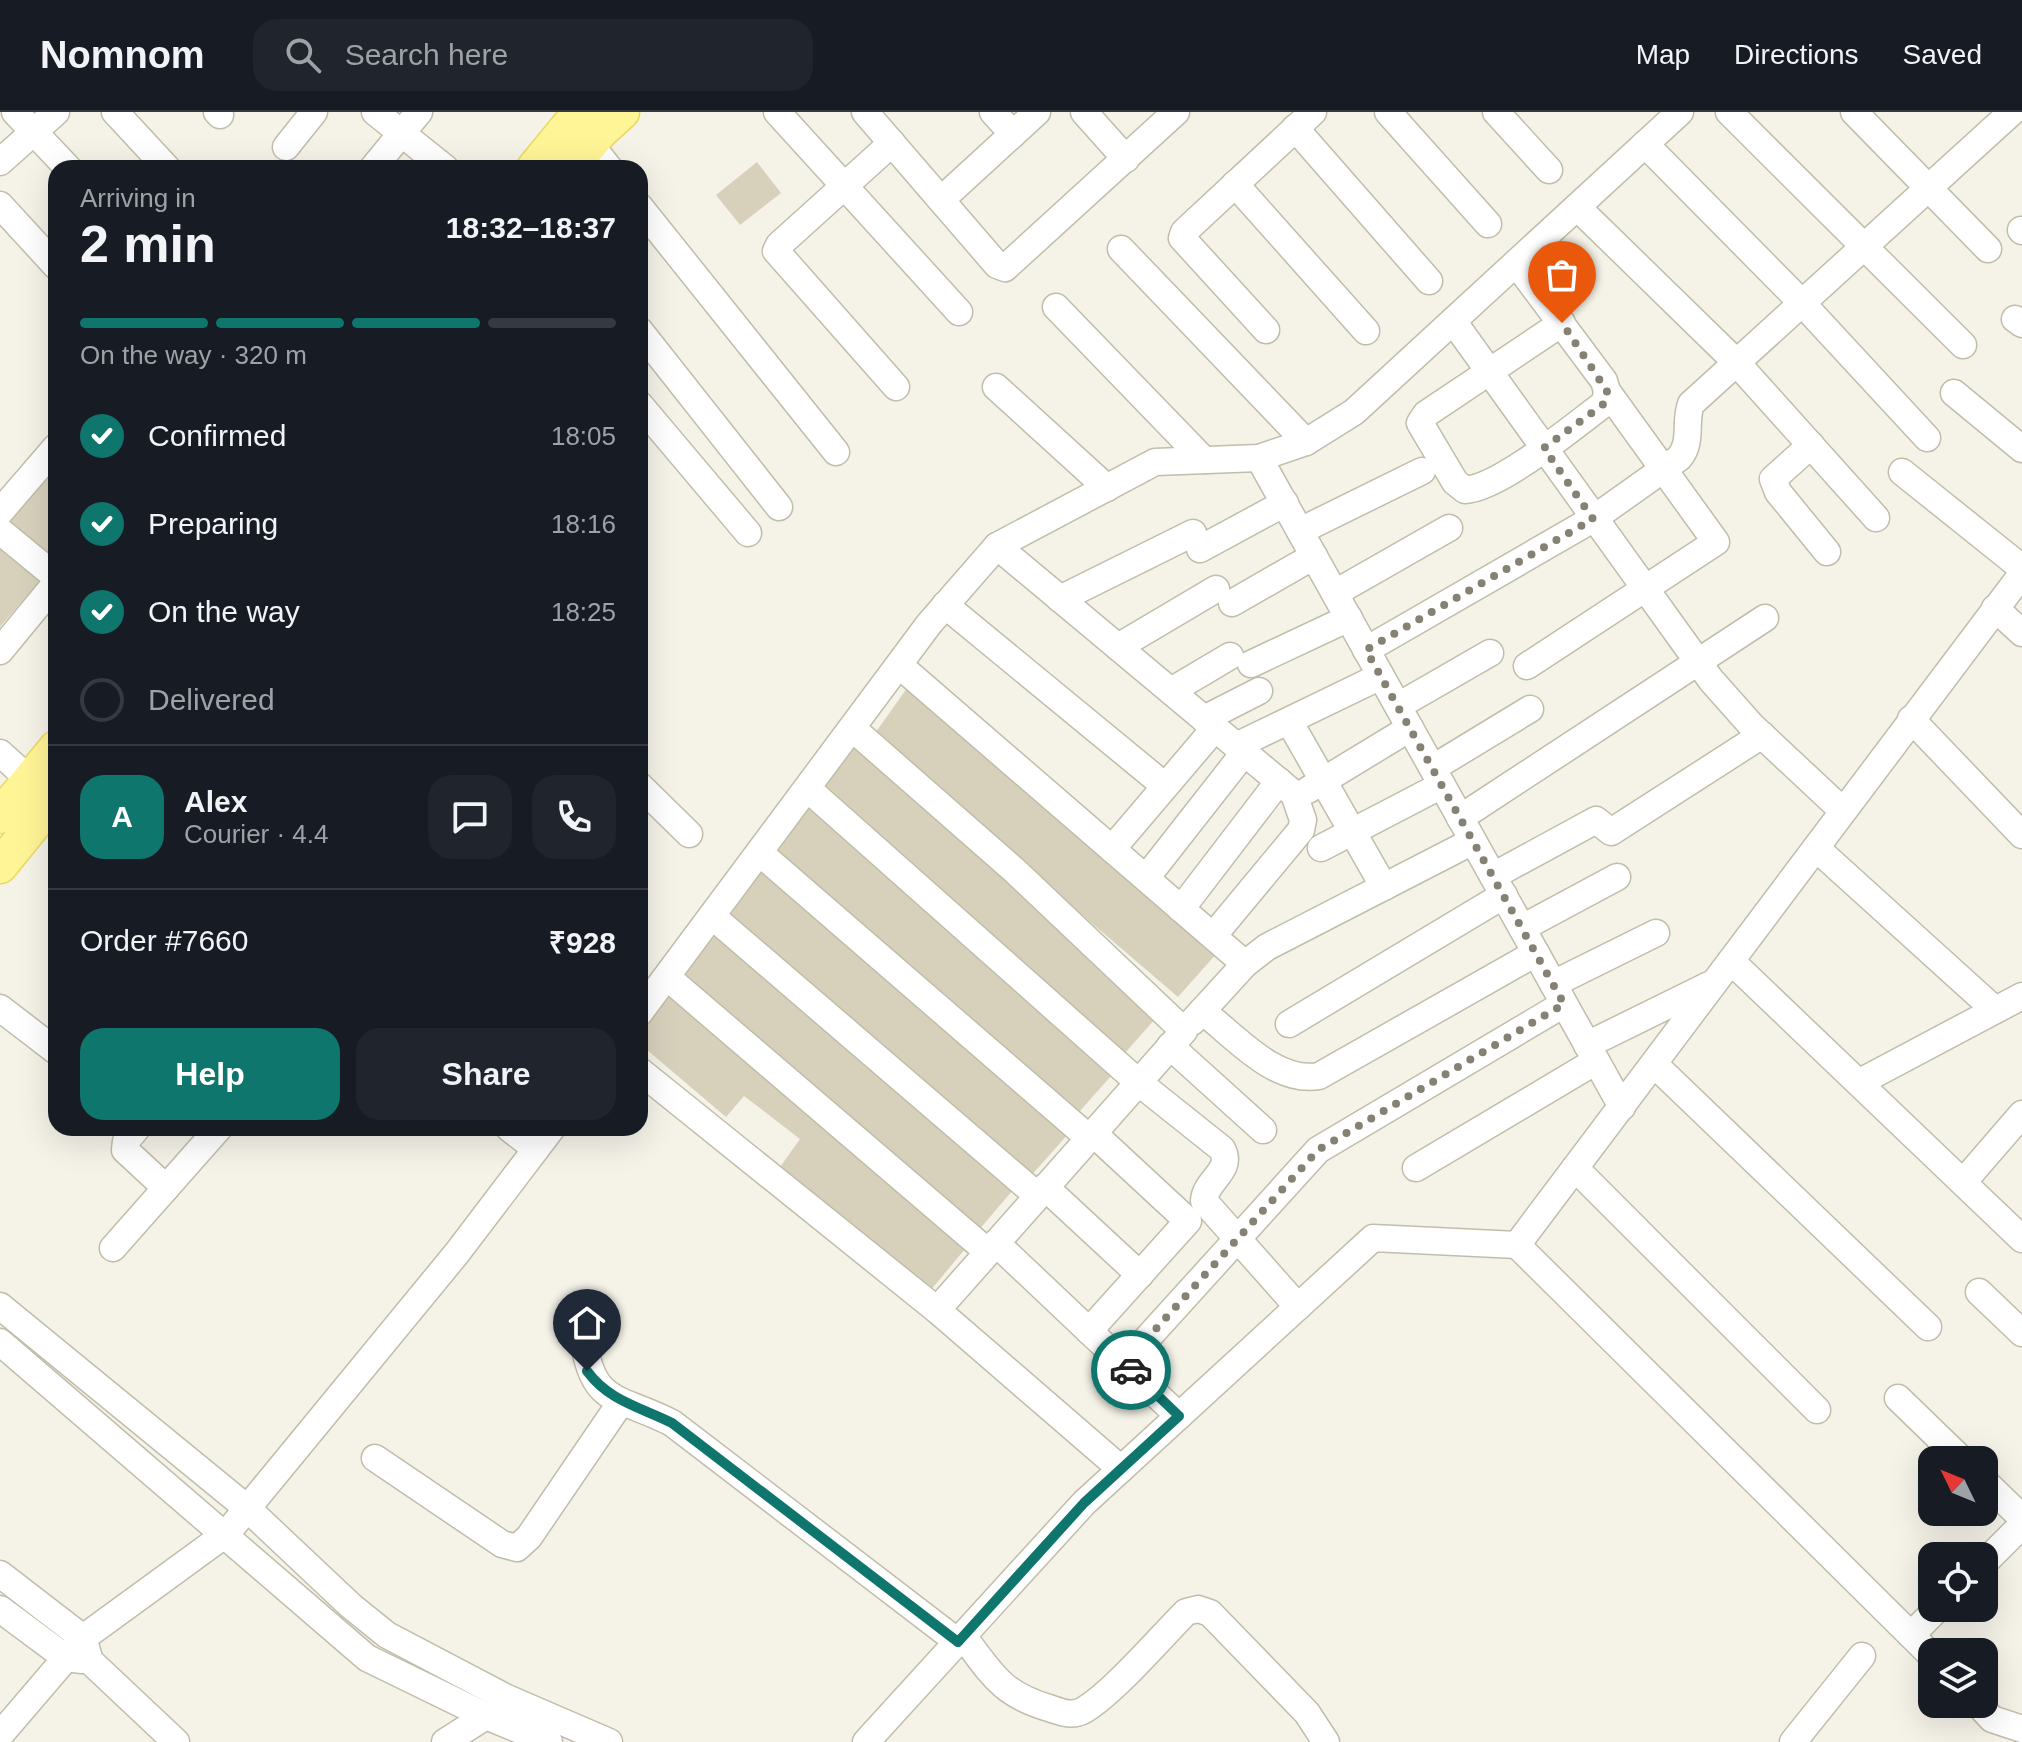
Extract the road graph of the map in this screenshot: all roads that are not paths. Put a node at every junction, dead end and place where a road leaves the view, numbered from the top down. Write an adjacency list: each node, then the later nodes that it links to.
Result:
1 (15, 112): 21 (street)
2 (56, 112): 21 (street)
3 (115, 112): 30 (street)
4 (314, 112): 26 (street)
5 (375, 112): 22 (street)
6 (419, 112): 22 (street)
7 (622, 112): 27 (main road)
8 (777, 112): 37 (street)
9 (865, 112): 24 (street)
10 (993, 112): 23 (street)
11 (1037, 112): 23 (street)
12 (1084, 112): 28 (street)
13 (1176, 112): 28 (street)
14 (1388, 112): 43 (street)
15 (1496, 112): 35 (street)
16 (1680, 112): 25 (street)
17 (1729, 112): 44 (street)
18 (1854, 112): 38 (street)
19 (2001, 115): 38 (street)
20 (1304, 120): 36 (street); 49 (street)
21 (34, 132): 29 (street); 34 (street)
22 (401, 133): 31 (street); 32 (street)
23 (1013, 134): 39 (street)
24 (892, 143): 37 (street); 39 (street)
25 (1645, 144): 41 (street); 50 (street)
26 (286, 147)
27 (587, 148): 33 (main road)
28 (1126, 159): 39 (street)
29 (60, 160)
30 (160, 160)
31 (379, 160)
32 (435, 160)
33 (555, 160)
34 (0, 162)
35 (1549, 170)
36 (1235, 184): 55 (street); 56 (street)
37 (844, 186): 52 (street); 61 (street)
38 (1928, 188): 44 (street); 46 (street)
39 (941, 200)
40 (0, 205): 47 (street)
41 (1577, 207): 48 (street); 59 (street)
42 (648, 217): 71 (street)
43 (1488, 224)
44 (1863, 247): 50 (street); 58 (street)
45 (1121, 249): 67 (street)
46 (1988, 249)
47 (48, 257)
48 (1516, 263): 53 (street); 54 (street)
49 (1429, 281)
50 (1802, 303): 59 (street); 66 (street)
51 (1056, 307): 74 (street)
52 (959, 312)
53 (1453, 321): 60 (street); 67 (street)
54 (1562, 323): 60 (street); 63 (street)
55 (1266, 330)
56 (1366, 331)
57 (648, 341): 80 (street)
58 (1963, 345)
59 (1736, 362): 68 (street); 75 (street)
60 (1491, 371): 70 (street); 70 (street)
61 (896, 387)
62 (996, 387): 78 (street)
63 (1607, 391): 70 (street); 75 (street)
64 (1954, 393): 69 (street)
65 (648, 414): 87 (street)
66 (1927, 438)
67 (1306, 442): 73 (street)
68 (1811, 445): 82 (street); 89 (street)
69 (2021, 446)
70 (1544, 448): 83 (street)
71 (836, 452)
72 (48, 456): 81 (street)
73 (1259, 458): 74 (street); 79 (street)
74 (1204, 460): 78 (street)
75 (1664, 468): 83 (street); 95 (street)
76 (1422, 471): 86 (street)
77 (1902, 472): 91 (street)
78 (1107, 488): 88 (street)
79 (1285, 503): 86 (street); 97 (street)
80 (779, 507)
81 (0, 512)
82 (1876, 518)
83 (1593, 519): 95 (street); 104 (street)
84 (1449, 528): 96 (street)
85 (0, 531): 92 (street)
86 (1300, 531): 90 (street)
87 (748, 533)
88 (997, 546): 97 (street); 98 (street)
89 (1827, 552)
90 (1314, 556): 96 (street); 103 (street)
91 (2022, 568)
92 (48, 573)
93 (2022, 574): 99 (street)
94 (48, 590): 105 (street)
95 (1646, 590): 107 (street); 109 (street)
96 (1335, 593): 100 (street)
97 (1060, 599): 103 (street)
98 (945, 605): 108 (street); 125 (street)
99 (1995, 608): 102 (street); 115 (street)
100 (1349, 618): 104 (street); 111 (street)
101 (1765, 618): 107 (street)
102 (2022, 633)
103 (1118, 647): 111 (street)
104 (1366, 650): 110 (street)
105 (0, 651)
106 (1490, 653): 114 (street)
107 (1699, 663): 119 (street); 131 (street)
108 (899, 665): 118 (street); 137 (street)
109 (1527, 666)
110 (1381, 676): 114 (street); 116 (street)
111 (1171, 691): 117 (street)
112 (1259, 691): 117 (street)
113 (1530, 709): 123 (street)
114 (1404, 717): 123 (street); 124 (street)
115 (1911, 719): 130 (street); 134 (street)
116 (1289, 721): 120 (street); 124 (street)
117 (1210, 723): 120 (street); 125 (street)
118 (852, 728): 127 (street); 159 (street)
119 (1762, 735): 130 (street); 142 (street)
120 (1240, 749): 126 (street); 141 (street)
121 (0, 753): 129 (street)
122 (48, 763): 129 (main road)
123 (1437, 777): 131 (street); 132 (street)
124 (1323, 781): 126 (street); 132 (street)
125 (1165, 786): 137 (street)
126 (1286, 788): 144 (street); 148 (street)
127 (808, 789): 138 (street); 164 (street)
128 (648, 794): 133 (street)
129 (29, 800): 139 (main road)
130 (1843, 811): 136 (street)
131 (1467, 829): 142 (street); 143 (street)
132 (1352, 832): 135 (street); 143 (street)
133 (689, 834)
134 (2022, 835)
135 (1321, 848)
136 (1816, 848): 151 (street); 157 (street)
137 (1112, 849): 141 (street)
138 (760, 853): 145 (street); 173 (street)
139 (0, 866)
140 (1617, 877): 146 (street)
141 (1146, 878): 144 (street)
142 (1498, 885): 146 (street); 158 (street)
143 (1384, 887): 150 (street)
144 (1181, 909): 148 (street)
145 (712, 916): 152 (street); 179 (street)
146 (1522, 928): 149 (street)
147 (1656, 933): 153 (street)
148 (1213, 936): 150 (street)
149 (1536, 953): 153 (street); 159 (street)
150 (1245, 964): 159 (street)
151 (1723, 971): 161 (street); 162 (street); 165 (street)
152 (667, 977): 155 (street); 183 (street)
153 (1559, 994): 161 (street); 180 (street)
154 (2022, 996): 157 (street)
155 (648, 1002)
156 (0, 1008): 160 (street)
157 (1995, 1010): 165 (street)
158 (1289, 1024)
159 (1186, 1029): 164 (street); 168 (street)
160 (48, 1045)
161 (1592, 1053): 166 (street); 175 (street)
162 (1654, 1064): 166 (street); 190 (street)
163 (648, 1077): 189 (street)
164 (1138, 1082): 173 (street); 180 (street)
165 (1860, 1082): 177 (street)
166 (1622, 1107): 176 (street)
167 (2022, 1114): 177 (street)
168 (1263, 1130)
169 (130, 1136): 178 (street)
170 (212, 1136): 178 (street)
171 (519, 1136): 174 (street)
172 (546, 1136): 174 (street)
173 (1091, 1136): 179 (street); 185 (street)
174 (536, 1149): 204 (street)
175 (1416, 1168)
176 (1575, 1168): 182 (street); 198 (street)
177 (1965, 1180): 181 (street)
178 (166, 1188): 184 (street)
179 (1042, 1191): 183 (street); 185 (street)
180 (1240, 1238): 188 (street); 195 (street)
181 (2022, 1239)
182 (1517, 1245): 188 (street); 212 (street)
183 (992, 1247): 189 (street); 191 (street)
184 (113, 1248)
185 (1140, 1275): 191 (street)
186 (1979, 1292): 192 (street)
187 (0, 1306): 204 (street)
188 (1298, 1307): 199 (street)
189 (937, 1310): 202 (street)
190 (1928, 1327)
191 (1089, 1331): 195 (street)
192 (2022, 1333)
193 (583, 1336): 197 (street)
194 (0, 1342): 207 (street)
195 (1124, 1364): 199 (street)
196 (1898, 1398): 200 (street)
197 (621, 1402): 201 (street); 213 (street)
198 (1817, 1410)
199 (1179, 1416): 202 (street)
200 (1948, 1446)
201 (375, 1458)
202 (1121, 1469): 213 (street)
203 (1998, 1495): 205 (street)
204 (248, 1509): 207 (street); 224 (street)
205 (2022, 1518)
206 (2022, 1525): 208 (street)
207 (227, 1533): 215 (street); 217 (street)
208 (1998, 1549)
209 (0, 1574): 215 (street)
210 (0, 1609): 215 (street)
211 (1924, 1622): 212 (street)
212 (1911, 1635): 214 (street)
213 (961, 1639): 225 (street); 226 (street)
214 (1918, 1642)
215 (80, 1652): 220 (street); 221 (street)
216 (1862, 1656): 227 (street)
217 (486, 1716): 222 (street); 223 (street)
218 (1995, 1718): 219 (street)
219 (2011, 1731)
220 (0, 1735)
221 (161, 1738)
222 (445, 1742)
223 (549, 1742)
224 (609, 1742)
225 (866, 1742)
226 (1326, 1742)
227 (1793, 1742)

